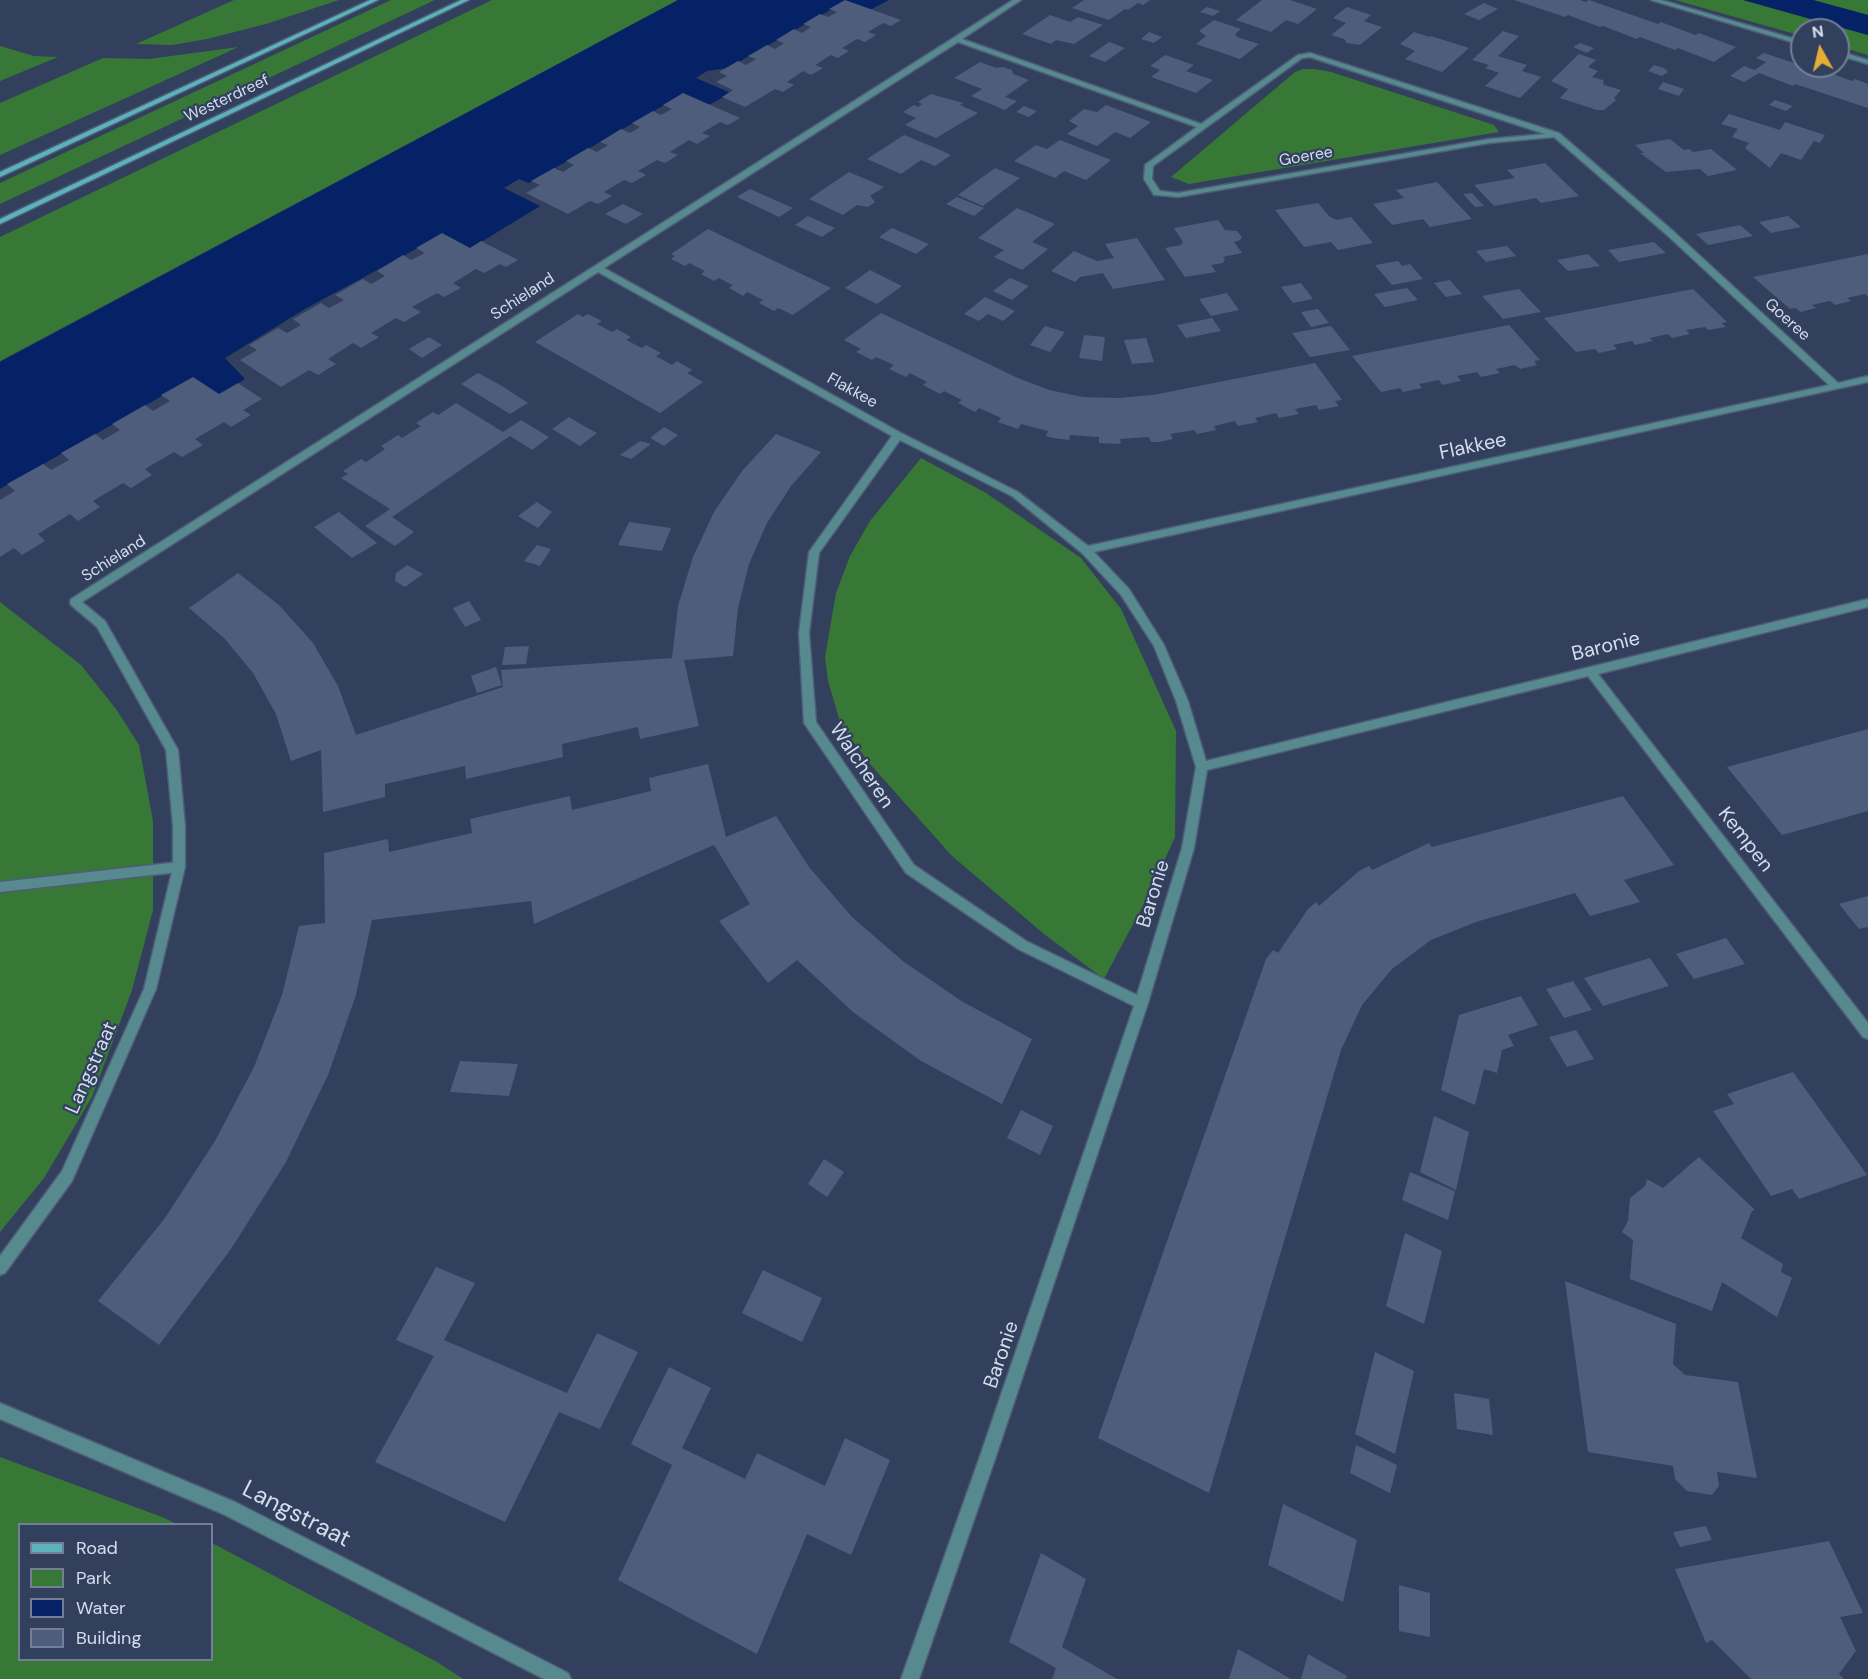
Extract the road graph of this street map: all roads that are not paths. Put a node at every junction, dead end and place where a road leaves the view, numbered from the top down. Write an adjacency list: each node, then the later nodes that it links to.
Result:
1 (375, 0): 11 (main road, Westerdreef)
2 (466, 0): 12 (main road, Westerdreef)
3 (1018, 0): 5 (street, Schieland)
4 (1654, 0): 6 (street)
5 (957, 39): 9 (street); 13 (street, Schieland)
6 (1790, 40)
7 (1850, 57): 8 (street)
8 (1868, 62)
9 (1201, 126): 10 (street, Goeree); 10 (street, Goeree)
10 (1556, 135): 15 (street, Goeree)
11 (0, 175)
12 (0, 222)
13 (597, 268): 16 (street, Flakkee); 19 (street, Schieland)
14 (1868, 379): 15 (street, Flakkee)
15 (1836, 386): 17 (street, Flakkee)
16 (898, 435): 17 (street, Flakkee); 24 (street, Walcheren)
17 (1086, 550): 21 (street, Flakkee)
18 (1868, 603): 20 (street, Baronie)
19 (101, 624): 22 (street, Langstraat)
20 (1590, 671): 21 (street, Baronie); 25 (street, Kempen)
21 (1202, 767): 24 (street, Baronie)
22 (179, 867): 23 (street); 26 (street, Langstraat)
23 (0, 887)
24 (1141, 1003): 29 (street, Baronie)
25 (1868, 1033)
26 (0, 1268)
27 (0, 1412): 28 (street, Langstraat)
28 (562, 1679)
29 (910, 1679)

